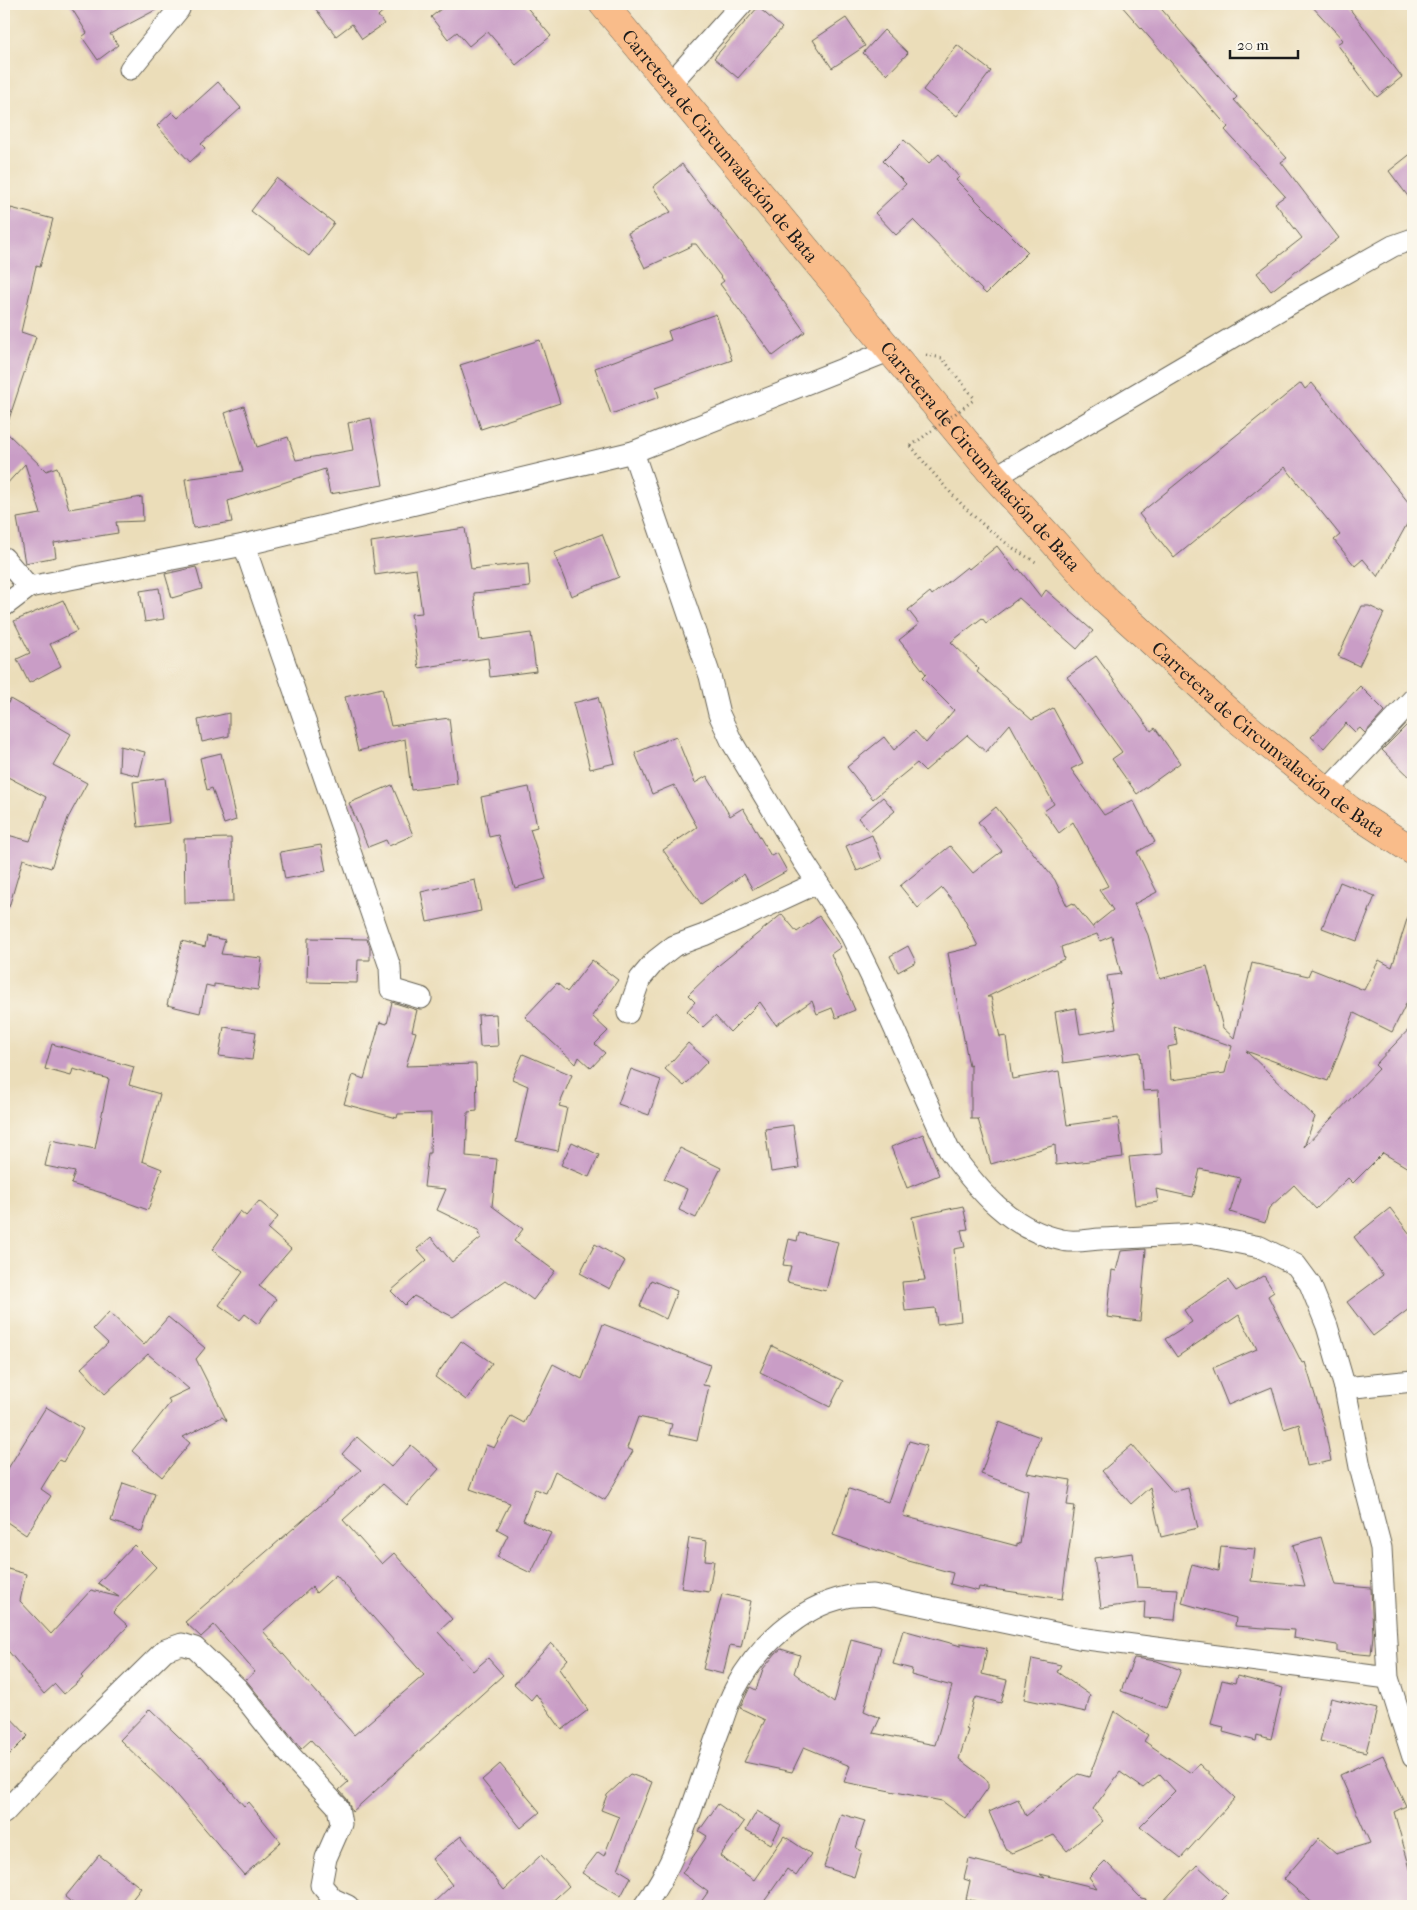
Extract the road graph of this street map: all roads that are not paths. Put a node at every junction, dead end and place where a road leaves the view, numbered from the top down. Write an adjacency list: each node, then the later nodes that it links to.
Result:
1 (180, 4): 4 (street)
2 (603, 4): 5 (main road, Carretera de Circunvalación de Bata)
3 (742, 4): 5 (street)
4 (130, 69)
5 (670, 84): 7 (main road, Carretera de Circunvalación de Bata)
6 (1413, 239): 9 (street)
7 (891, 350): 8 (street); 9 (main road, Carretera de Circunvalación de Bata)
8 (633, 452): 10 (street); 17 (street)
9 (995, 477): 15 (main road, Carretera de Circunvalación de Bata)
10 (244, 545): 12 (street); 18 (street)
11 (4, 558): 12 (street)
12 (29, 587): 13 (street)
13 (4, 606)
14 (1413, 699): 15 (street)
15 (1327, 791): 16 (main road, Carretera de Circunvalación de Bata)
16 (1413, 851)
17 (817, 883): 19 (street); 21 (street)
18 (421, 998)
19 (628, 1013)
20 (1413, 1381): 21 (street)
21 (1345, 1388): 22 (street)
22 (1388, 1678): 23 (street); 26 (street)
23 (1413, 1757)
24 (4, 1813): 25 (street)
25 (348, 1906)
26 (644, 1906)

